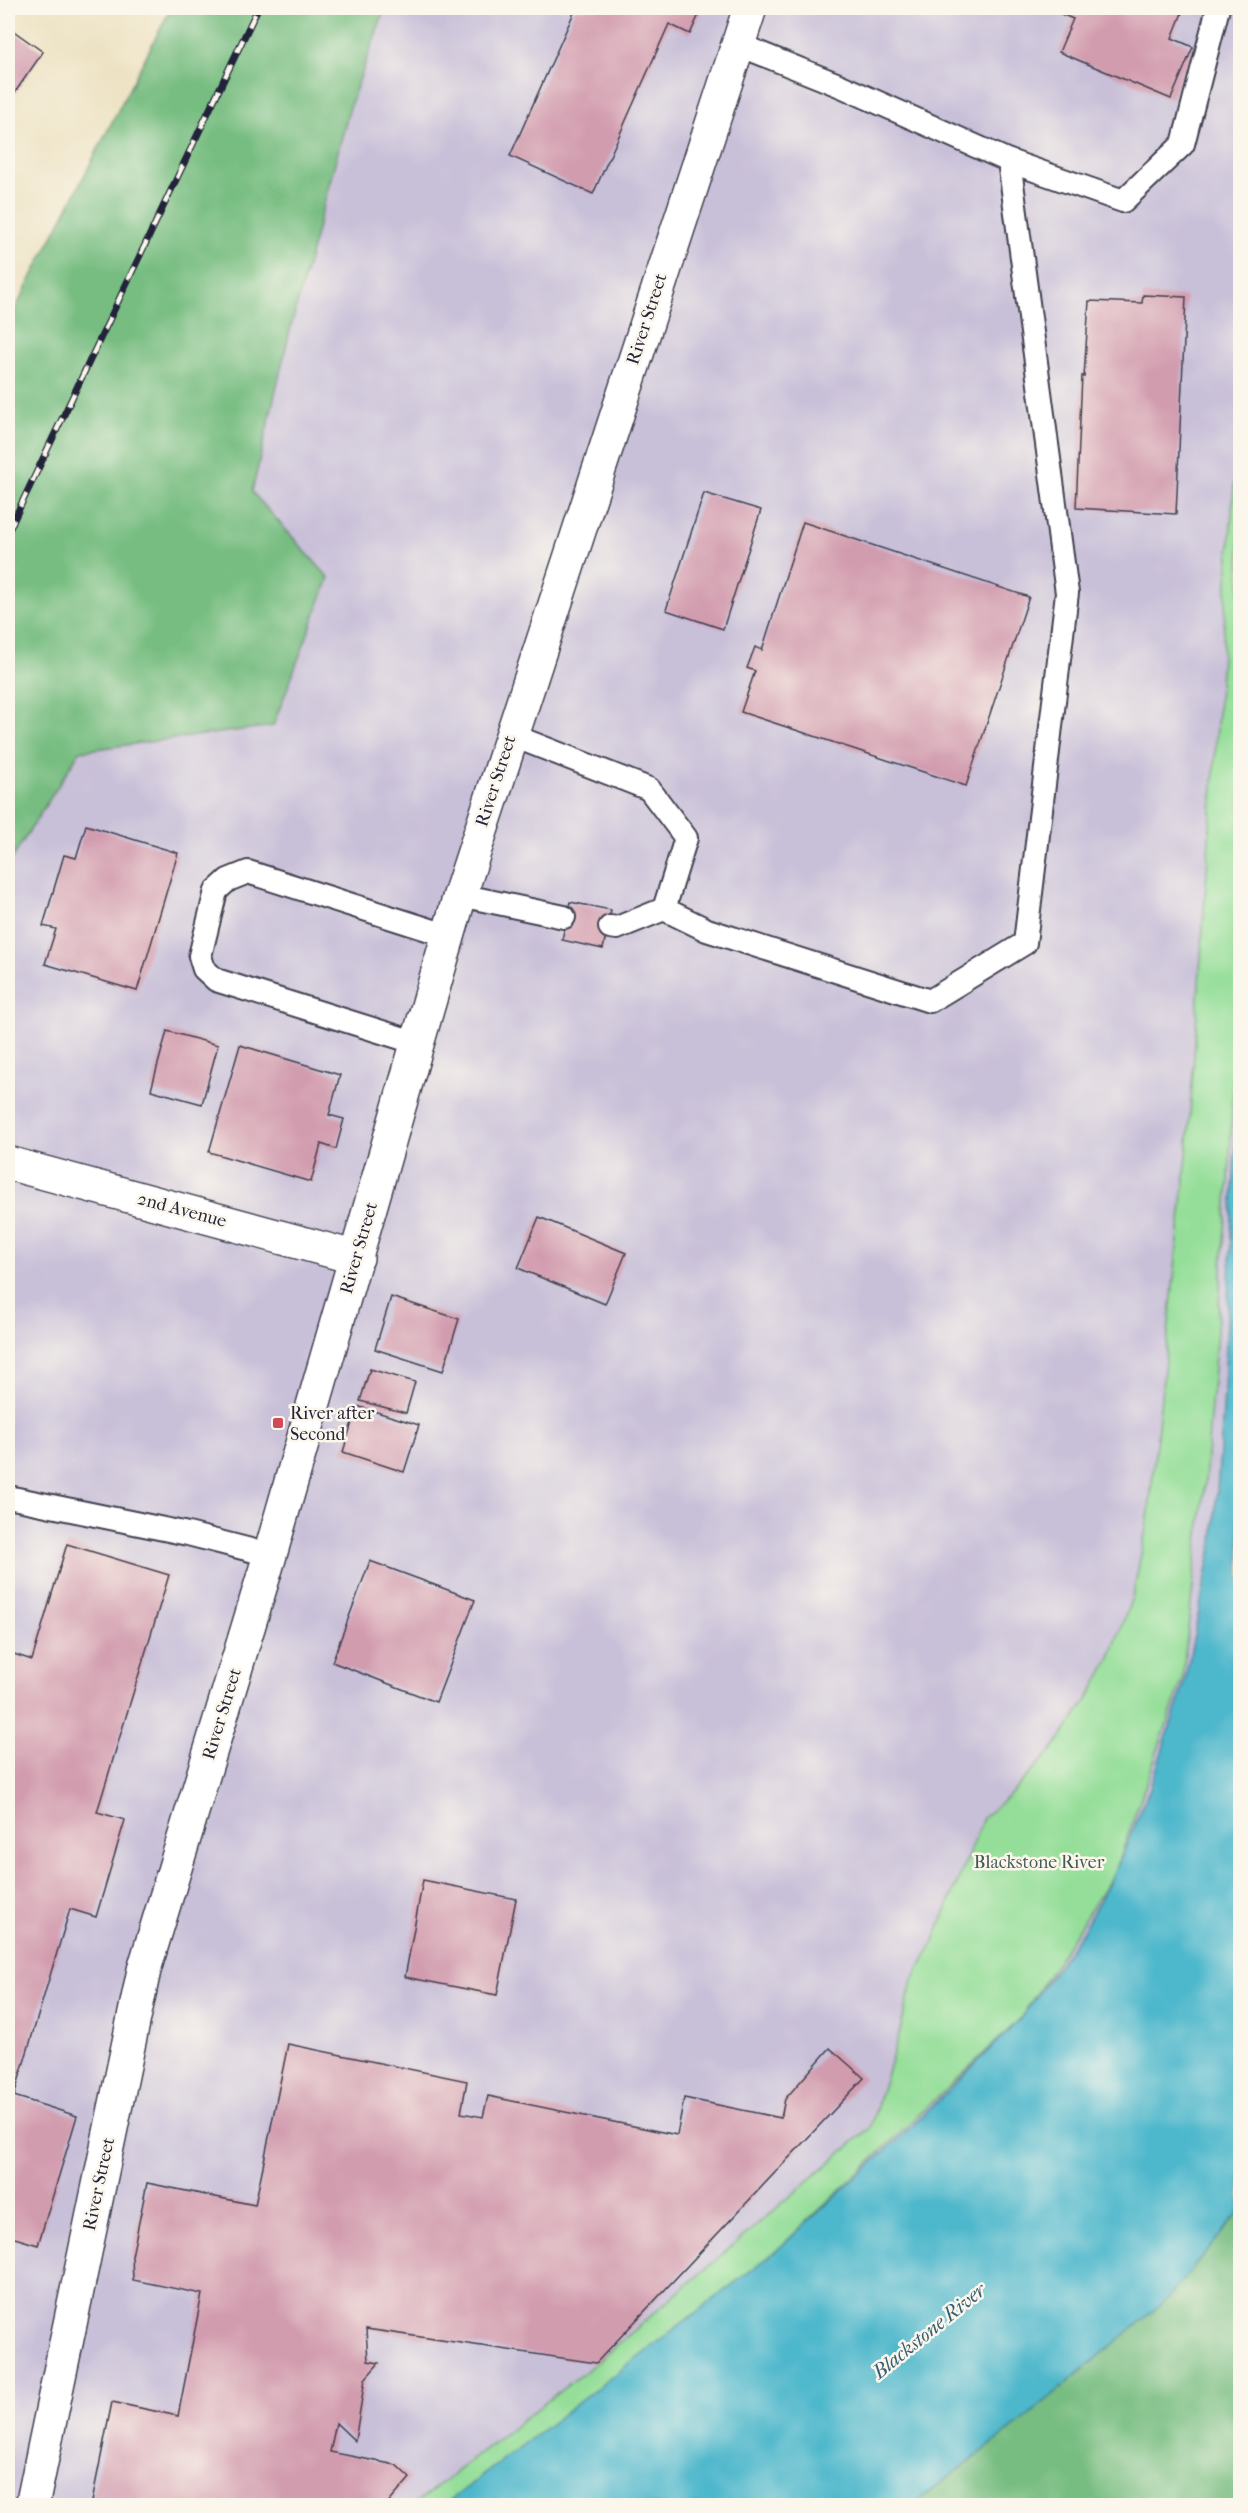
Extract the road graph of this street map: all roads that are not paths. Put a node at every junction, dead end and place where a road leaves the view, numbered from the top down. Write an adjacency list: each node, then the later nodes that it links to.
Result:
1 (750, 8): 3 (street, River Street)
2 (1218, 8): 4 (lane)
3 (737, 44): 4 (lane); 5 (street, River Street)
4 (1009, 161): 7 (lane)
5 (511, 735): 6 (street, River Street); 7 (lane)
6 (460, 895): 8 (lane); 10 (street, River Street)
7 (664, 909): 9 (lane)
8 (564, 917)
9 (610, 927)
10 (449, 936): 11 (street, River Street); 11 (lane)
11 (417, 1043): 13 (street, River Street)
12 (8, 1163): 13 (street, 2nd Avenue)
13 (357, 1258): 15 (street, River Street)
14 (8, 1497): 15 (lane)
15 (270, 1555): 16 (street, River Street)
16 (32, 2505)

